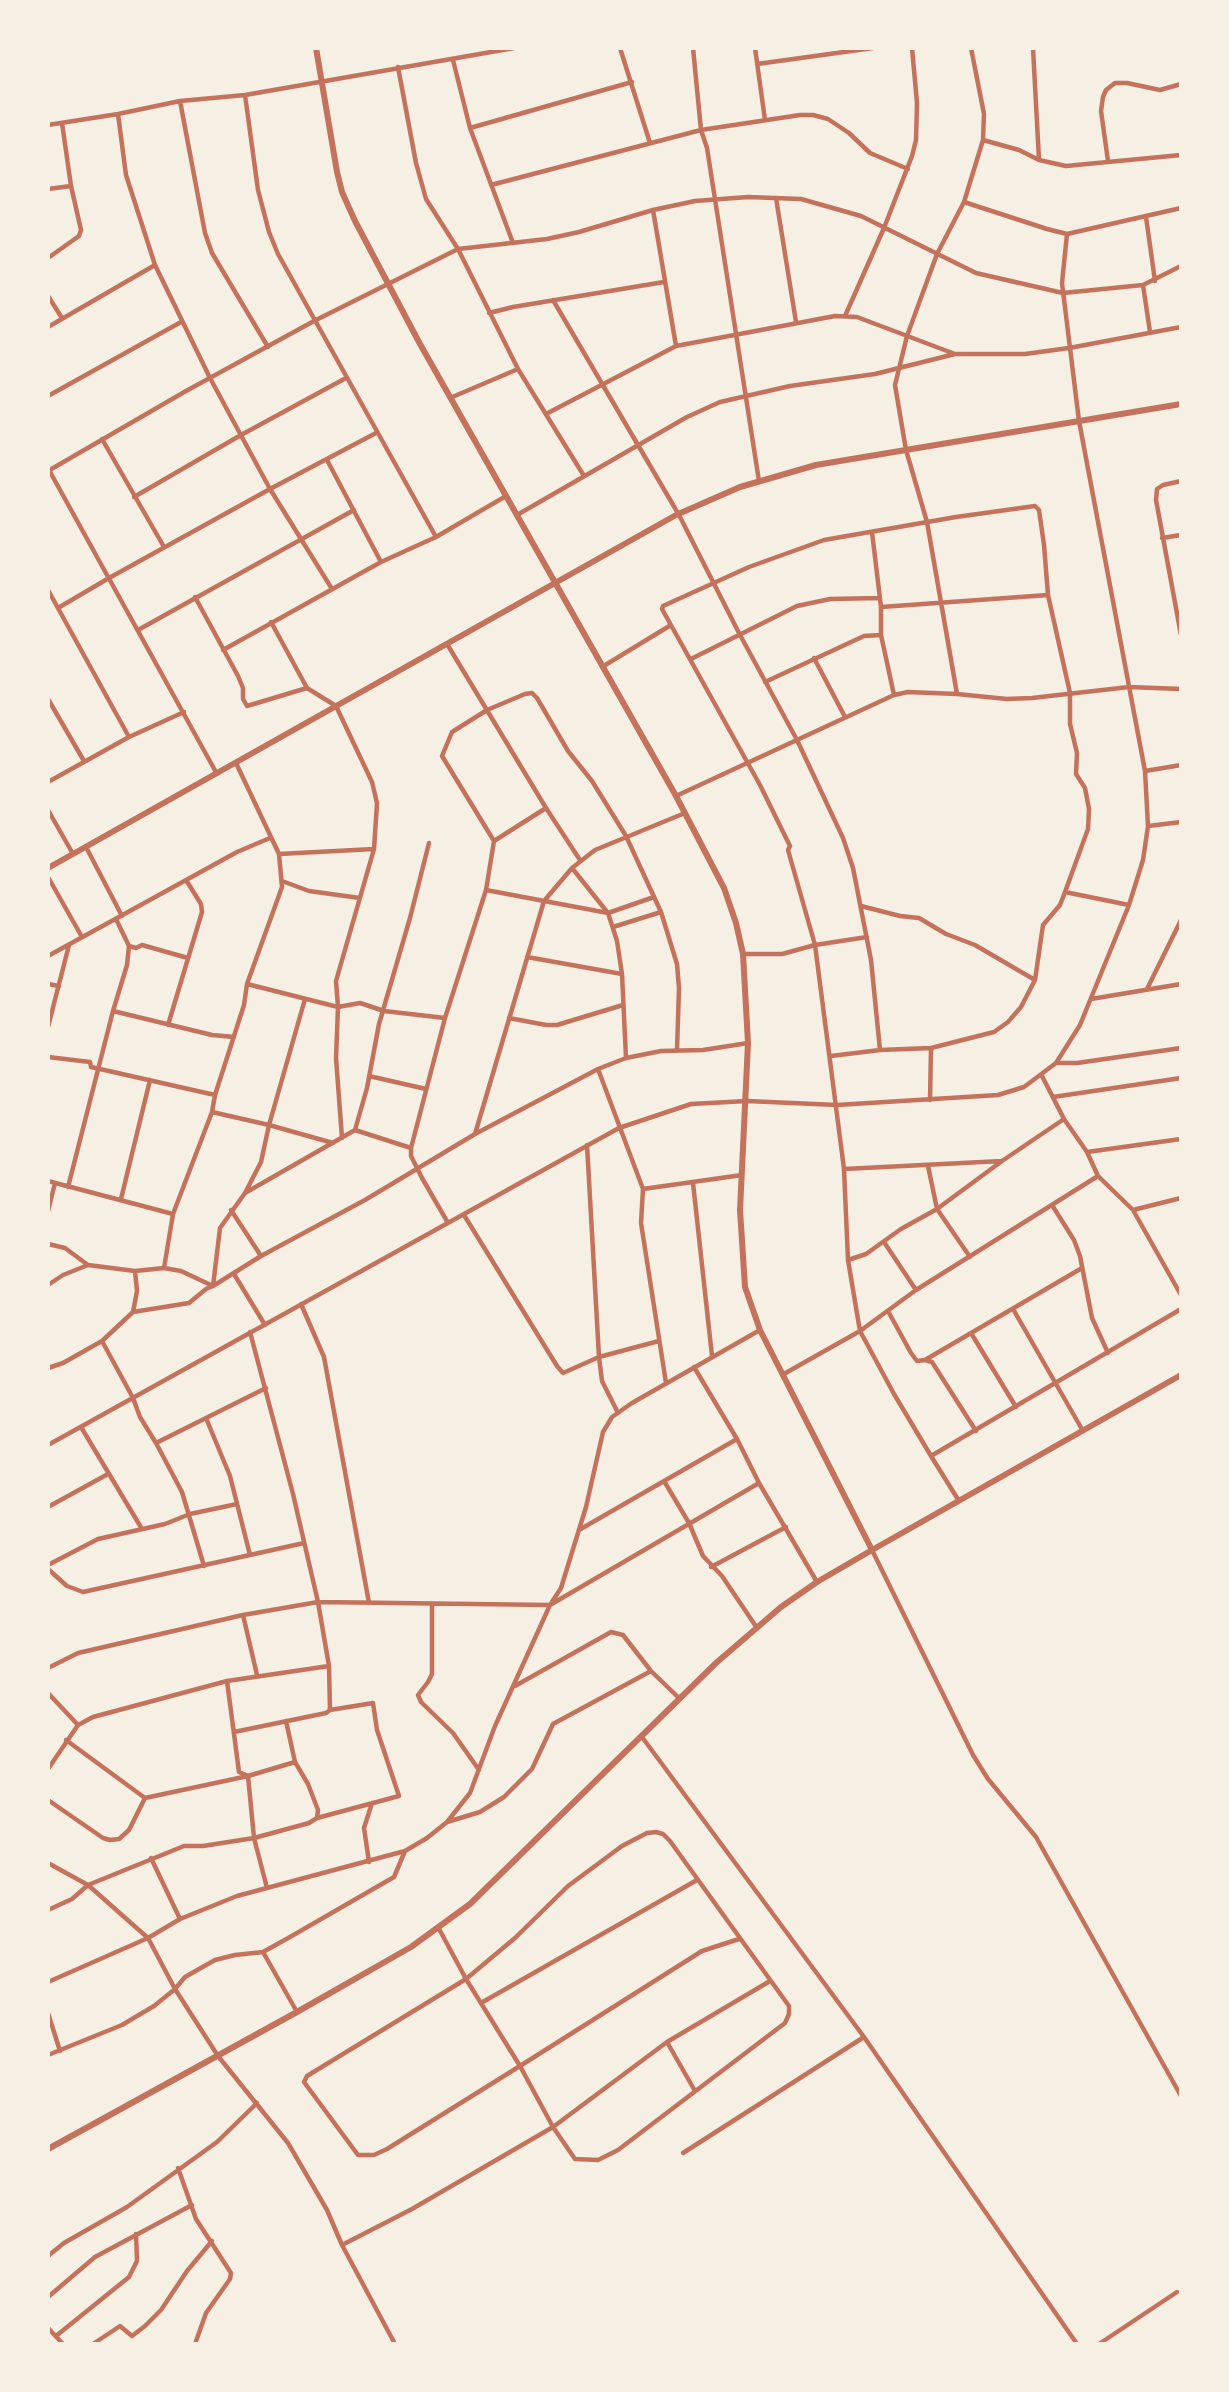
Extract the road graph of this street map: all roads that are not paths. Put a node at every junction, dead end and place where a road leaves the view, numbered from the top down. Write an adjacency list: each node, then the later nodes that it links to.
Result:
1 (316, 48): 13 (street)
2 (514, 48): 10 (street)
3 (620, 48): 14 (street)
4 (693, 48): 23 (street)
5 (754, 48): 11 (street)
6 (873, 48): 11 (street)
7 (912, 48): 29 (street)
8 (971, 48): 24 (street)
9 (1033, 48): 27 (street)
10 (453, 60): 12 (street); 22 (street)
11 (757, 64): 19 (street)
12 (398, 67): 13 (street); 42 (street)
13 (321, 80): 16 (street); 49 (street)
14 (632, 82): 22 (street); 25 (street)
15 (1181, 84): 28 (street)
16 (245, 95): 17 (street); 57 (street)
17 (180, 101): 18 (street); 66 (street)
18 (118, 114): 20 (street); 45 (street)
19 (765, 120): 23 (street); 29 (street)
20 (62, 123): 21 (street); 31 (street)
21 (48, 125)
22 (470, 128): 30 (street)
23 (701, 130): 25 (street); 33 (street)
24 (983, 140): 27 (street); 35 (street)
25 (650, 143): 30 (street)
26 (1181, 155): 28 (street)
27 (1039, 160): 28 (street)
28 (1108, 161)
29 (908, 169): 39 (street)
30 (491, 185): 41 (street)
31 (71, 186): 32 (street); 44 (street)
32 (48, 189)
33 (714, 198): 34 (street); 37 (street); 63 (street)
34 (776, 198): 39 (street); 59 (street)
35 (963, 202): 40 (street); 43 (street)
36 (1181, 208): 38 (street)
37 (653, 210): 41 (street); 48 (street)
38 (1146, 217): 40 (street); 47 (street)
39 (884, 228): 43 (street); 55 (street)
40 (1067, 234): 51 (street)
41 (513, 243): 42 (street)
42 (458, 249): 49 (street); 54 (street)
43 (937, 254): 51 (street); 64 (street)
44 (48, 258)
45 (154, 265): 56 (street); 58 (street)
46 (1181, 266): 47 (street)
47 (1155, 281): 50 (street)
48 (664, 282): 53 (street); 65 (street)
49 (387, 283): 57 (street); 76 (street)
50 (1143, 285): 51 (street); 62 (street)
51 (1063, 293): 67 (street)
52 (48, 296): 56 (street)
53 (553, 300): 54 (street); 73 (street)
54 (489, 313): 70 (street)
55 (845, 316): 59 (street); 64 (street)
56 (62, 318): 60 (street)
57 (314, 321): 66 (street); 72 (street)
58 (181, 322): 71 (street); 75 (street)
59 (796, 322): 63 (street)
60 (48, 327)
61 (1181, 327): 62 (street)
62 (1150, 332): 67 (street)
63 (736, 336): 65 (street); 74 (street)
64 (907, 336): 68 (street); 69 (street)
65 (676, 346): 73 (street)
66 (268, 347): 71 (street)
67 (1069, 348): 68 (street); 79 (street)
68 (955, 354): 69 (street)
69 (897, 368): 74 (street); 84 (street)
70 (518, 369): 76 (street); 78 (street)
71 (210, 378): 81 (street); 82 (street)
72 (346, 378): 80 (street); 81 (street)
73 (602, 386): 78 (street); 83 (street)
74 (745, 395): 83 (street); 89 (street)
75 (48, 396)
76 (450, 398): 91 (street)
77 (1181, 404): 79 (street)
78 (546, 414): 87 (street)
79 (1078, 421): 84 (street); 129 (street)
80 (376, 433): 85 (street); 99 (street)
81 (241, 435): 90 (street); 92 (street)
82 (102, 439): 86 (street); 92 (street)
83 (638, 444): 87 (street); 95 (street)
84 (906, 450): 89 (street); 96 (street)
85 (327, 460): 90 (street); 93 (street)
86 (49, 471): 104 (street)
87 (584, 476): 94 (street)
88 (1181, 480): 100 (street)
89 (759, 481): 95 (street)
90 (270, 489): 101 (street); 102 (street)
91 (506, 496): 94 (street); 99 (street)
92 (135, 497): 102 (street)
93 (354, 510): 101 (street); 103 (street)
94 (517, 515): 105 (street)
95 (679, 515): 105 (street); 106 (street)
96 (927, 522): 97 (street); 111 (street); 114 (street)
97 (872, 532): 106 (street); 113 (street)
98 (1181, 534): 100 (street)
99 (436, 537): 103 (street)
100 (1162, 538): 109 (street)
101 (303, 540): 108 (street); 112 (street)
102 (164, 547): 104 (street)
103 (381, 562): 108 (street)
104 (109, 578): 116 (street); 119 (street)
105 (556, 583): 123 (street); 127 (street)
106 (713, 583): 118 (street); 120 (street)
107 (1181, 587): 109 (street)
108 (332, 589): 117 (street)
109 (1173, 589): 122 (street)
110 (48, 590): 116 (street)
111 (1048, 595): 114 (street); 132 (street)
112 (195, 597): 119 (street); 124 (street)
113 (879, 598): 115 (street); 120 (street)
114 (942, 603): 115 (street); 133 (street)
115 (881, 607): 121 (street)
116 (58, 609): 140 (street)
117 (271, 622): 124 (street); 130 (street)
118 (671, 625): 126 (street); 127 (street)
119 (138, 630): 138 (street)
120 (739, 633): 126 (street); 128 (street)
121 (881, 635): 125 (street); 134 (street)
122 (1181, 635)
123 (447, 644): 136 (street); 137 (street)
124 (223, 650): 130 (street)
125 (814, 658): 128 (street); 139 (street)
126 (691, 659): 143 (street)
127 (602, 667): 149 (street)
128 (765, 682): 141 (street)
129 (1129, 687): 131 (street); 132 (street); 146 (street)
130 (307, 688): 136 (street)
131 (1181, 689)
132 (1070, 693): 133 (street); 170 (street)
133 (957, 694): 134 (street)
134 (894, 695): 139 (street)
135 (48, 699): 142 (street)
136 (336, 706): 144 (street); 160 (street)
137 (487, 710): 150 (street); 155 (street); 157 (street)
138 (184, 712): 140 (street); 147 (street)
139 (845, 717): 141 (street)
140 (129, 737): 142 (street)
141 (797, 740): 143 (street); 175 (street)
142 (84, 761): 148 (street)
143 (746, 762): 149 (street); 185 (street)
144 (236, 763): 147 (street); 156 (street)
145 (1181, 765): 146 (street)
146 (1145, 771): 154 (street)
147 (217, 774): 159 (street)
148 (48, 782)
149 (676, 796): 152 (street)
150 (546, 808): 157 (street); 163 (street)
151 (48, 810): 161 (street)
152 (685, 813): 155 (street); 187 (street)
153 (1181, 822): 154 (street)
154 (1148, 826): 174 (street)
155 (626, 836): 163 (street); 171 (street)
156 (270, 838): 162 (street); 167 (street)
157 (494, 841): 169 (street)
158 (429, 843): 203 (street)
159 (86, 847): 161 (street); 178 (street)
160 (374, 849): 162 (street); 172 (street)
161 (73, 854): 164 (street)
162 (279, 854): 168 (street)
163 (580, 861): 165 (street)
164 (48, 868)
165 (572, 868): 173 (street); 177 (street)
166 (48, 877): 182 (street)
167 (186, 880): 178 (street); 190 (street)
168 (282, 881): 172 (street); 194 (street)
169 (486, 890): 173 (street); 204 (street)
170 (1065, 892): 174 (street); 192 (street)
171 (654, 897): 176 (street); 177 (street)
172 (360, 898): 201 (street)
173 (544, 901): 177 (street); 189 (street)
174 (1129, 905): 199 (street)
175 (861, 906): 183 (street); 192 (street)
176 (661, 912): 181 (street); 212 (street)
177 (608, 913): 181 (street)
178 (122, 915): 179 (street)
179 (116, 919): 182 (street); 186 (street)
180 (1181, 920): 197 (street)
181 (613, 927): 191 (street)
182 (82, 937): 184 (street)
183 (867, 937): 185 (street); 213 (street)
184 (69, 945): 188 (street); 196 (street)
185 (815, 945): 187 (street); 214 (street)
186 (129, 946): 190 (street); 202 (street)
187 (743, 954): 209 (street)
188 (48, 956)
189 (527, 957): 191 (street); 205 (street)
190 (188, 958): 206 (street)
191 (622, 974): 200 (street)
192 (1035, 980): 210 (street)
193 (48, 984): 196 (street)
194 (248, 984): 198 (street); 208 (street)
195 (1181, 984): 197 (street)
196 (58, 986): 207 (street)
197 (1147, 989): 199 (street)
198 (305, 999): 201 (street); 232 (street)
199 (1091, 999): 217 (street)
200 (623, 1005): 205 (street); 216 (street)
201 (338, 1006): 203 (street); 236 (street)
202 (113, 1011): 206 (street); 218 (street)
203 (384, 1011): 204 (street); 220 (street)
204 (446, 1018): 224 (street)
205 (509, 1018): 235 (street)
206 (168, 1025): 208 (street)
207 (48, 1027)
208 (234, 1037): 225 (street)
209 (748, 1043): 212 (street); 228 (street)
210 (931, 1048): 213 (street); 227 (street)
211 (1181, 1048): 217 (street)
212 (678, 1050): 216 (street)
213 (880, 1050): 214 (street)
214 (831, 1056): 229 (street)
215 (48, 1057): 218 (street)
216 (626, 1058): 219 (street)
217 (1056, 1063): 221 (street)
218 (98, 1068): 223 (street); 251 (street)
219 (598, 1070): 233 (street); 235 (street)
220 (369, 1076): 224 (street); 234 (street)
221 (1042, 1076): 226 (street); 227 (street)
222 (1181, 1078): 226 (street)
223 (150, 1080): 225 (street); 255 (street)
224 (426, 1089): 240 (street)
225 (215, 1095): 230 (street)
226 (1053, 1097): 231 (street)
227 (930, 1100): 229 (street)
228 (747, 1101): 229 (street); 233 (street); 246 (street)
229 (837, 1106): 245 (street)
230 (212, 1113): 232 (street); 261 (street)
231 (1064, 1119): 241 (street); 242 (street)
232 (269, 1125): 238 (street); 253 (street)
233 (619, 1128): 239 (street); 252 (street)
234 (355, 1130): 236 (street); 240 (street)
235 (475, 1134): 244 (street)
236 (342, 1138): 238 (street)
237 (1181, 1139): 241 (street)
238 (333, 1143): 253 (street)
239 (587, 1145): 262 (street); 292 (street)
240 (411, 1148): 244 (street)
241 (1087, 1152): 247 (street)
242 (1002, 1161): 243 (street); 257 (street)
243 (928, 1166): 245 (street); 257 (street)
244 (417, 1168): 263 (street); 266 (street)
245 (844, 1169): 268 (street)
246 (742, 1175): 250 (street); 284 (street)
247 (1098, 1176): 256 (street); 259 (street)
248 (48, 1181): 249 (street)
249 (55, 1183): 251 (street); 260 (street)
250 (693, 1183): 252 (street); 291 (street)
251 (68, 1186): 255 (street)
252 (643, 1189): 289 (street)
253 (245, 1193): 258 (street)
254 (1181, 1198): 259 (street)
255 (120, 1199): 261 (street)
256 (1052, 1205): 267 (street); 271 (street)
257 (937, 1209): 264 (street); 267 (street)
258 (231, 1210): 266 (street); 275 (street)
259 (1132, 1210): 277 (street)
260 (48, 1211)
261 (173, 1214): 270 (street)
262 (464, 1215): 263 (street); 292 (street)
263 (448, 1223): 278 (street)
264 (884, 1242): 268 (street); 276 (street)
265 (48, 1244): 269 (street)
266 (261, 1256): 273 (street)
267 (970, 1257): 276 (street)
268 (848, 1260): 285 (street)
269 (88, 1265): 272 (street); 274 (street)
270 (164, 1268): 272 (street); 275 (street)
271 (1082, 1268): 279 (street); 290 (street)
272 (135, 1271): 282 (street)
273 (234, 1274): 275 (street); 283 (street)
274 (48, 1285)
275 (213, 1286): 282 (street)
276 (916, 1290): 281 (street)
277 (1181, 1295)
278 (301, 1304): 283 (street); 331 (street)
279 (1013, 1309): 287 (street); 299 (street)
280 (1181, 1309): 290 (street)
281 (888, 1311): 285 (street); 293 (street)
282 (133, 1312): 288 (street)
283 (264, 1325): 286 (street)
284 (760, 1330): 291 (street); 297 (street)
285 (860, 1331): 297 (street); 311 (street)
286 (250, 1332): 300 (street); 301 (street)
287 (971, 1333): 293 (street); 302 (street)
288 (102, 1341): 295 (street); 301 (street)
289 (659, 1341): 292 (street); 298 (street)
290 (1108, 1353): 299 (street)
291 (712, 1356): 294 (street)
292 (599, 1357): 303 (street)
293 (925, 1360): 306 (street)
294 (694, 1367): 298 (street); 308 (street)
295 (48, 1368)
296 (1181, 1375): 307 (street)
297 (782, 1376): 324 (street)
298 (666, 1383): 303 (street)
299 (1056, 1383): 302 (street); 307 (street)
300 (266, 1388): 304 (street); 323 (street)
301 (133, 1398): 305 (street); 309 (street)
302 (1016, 1407): 306 (street)
303 (618, 1413): 322 (street)
304 (206, 1418): 309 (street); 316 (street)
305 (81, 1427): 310 (street); 312 (street)
306 (976, 1431): 311 (street)
307 (1083, 1431): 315 (street)
308 (737, 1439): 313 (street); 314 (street)
309 (156, 1443): 318 (street)
310 (48, 1446)
311 (931, 1456): 315 (street)
312 (108, 1474): 317 (street); 321 (street)
313 (664, 1481): 319 (street); 322 (street)
314 (759, 1483): 319 (street); 320 (street)
315 (959, 1501): 324 (street)
316 (237, 1503): 318 (street); 325 (street)
317 (48, 1508)
318 (190, 1514): 321 (street); 326 (street)
319 (689, 1523): 328 (street); 333 (street)
320 (786, 1527): 328 (street); 329 (street)
321 (142, 1529): 327 (street)
322 (579, 1530): 333 (street)
323 (304, 1543): 325 (street); 330 (street)
324 (872, 1550): 329 (street); 387 (street)
325 (250, 1555): 326 (street)
326 (204, 1566): 327 (street)
327 (48, 1567)
328 (711, 1567): 335 (street)
329 (817, 1582): 335 (street)
330 (318, 1602): 331 (street); 334 (street); 336 (street)
331 (369, 1603): 332 (street)
332 (432, 1604): 333 (street); 352 (street)
333 (550, 1605): 341 (street)
334 (243, 1615): 337 (street); 339 (street)
335 (757, 1628): 343 (street)
336 (329, 1666): 339 (street); 344 (street)
337 (48, 1668)
338 (651, 1671): 341 (street); 343 (street); 358 (street)
339 (256, 1675): 340 (street)
340 (227, 1681): 346 (street); 347 (street)
341 (515, 1686): 352 (street)
342 (48, 1694): 346 (street)
343 (680, 1700): 348 (street)
344 (330, 1710): 345 (street); 356 (street)
345 (286, 1721): 347 (street); 350 (street)
346 (78, 1725): 349 (street)
347 (234, 1732): 353 (street)
348 (642, 1737): 369 (street); 380 (street)
349 (66, 1740): 351 (street); 354 (street)
350 (295, 1762): 353 (street); 357 (street)
351 (48, 1769)
352 (479, 1771): 358 (street)
353 (248, 1776): 354 (street); 359 (street)
354 (145, 1798): 355 (street)
355 (48, 1800)
356 (372, 1803): 357 (street); 362 (street)
357 (317, 1818): 359 (street)
358 (447, 1822): 360 (street)
359 (254, 1838): 361 (street); 366 (street)
360 (405, 1851): 362 (street); 372 (street)
361 (151, 1858): 365 (street); 368 (street)
362 (369, 1862): 366 (street)
363 (48, 1863): 365 (street)
364 (697, 1880): 371 (street); 373 (street); 377 (street)
365 (88, 1885): 367 (street); 370 (street)
366 (267, 1888): 368 (street)
367 (48, 1910)
368 (180, 1919): 370 (street)
369 (438, 1927): 373 (street); 379 (street)
370 (148, 1938): 375 (street); 376 (street)
371 (739, 1939): 374 (street); 385 (street)
372 (263, 1952): 376 (street); 379 (street)
373 (466, 1979): 377 (street); 385 (street)
374 (770, 1981): 381 (street); 386 (street)
375 (48, 1982)
376 (175, 1989): 382 (street); 384 (street)
377 (481, 2003): 385 (street)
378 (48, 2013): 382 (street)
379 (297, 2013): 384 (street)
380 (864, 2037): 391 (street); 406 (street)
381 (667, 2042): 386 (street); 389 (street)
382 (60, 2051): 383 (street)
383 (48, 2055)
384 (218, 2056): 388 (street); 390 (street)
385 (520, 2066): 389 (street)
386 (695, 2091): 389 (street)
387 (1181, 2096)
388 (257, 2103): 392 (street); 396 (street)
389 (554, 2127): 396 (street)
390 (48, 2149)
391 (683, 2153)
392 (178, 2168): 393 (street); 397 (street)
393 (192, 2205): 394 (street); 395 (street)
394 (136, 2234): 399 (street); 401 (street)
395 (212, 2241): 403 (street); 404 (street)
396 (342, 2245): 405 (street)
397 (48, 2256)
398 (1177, 2292): 407 (street)
399 (48, 2297)
400 (48, 2328): 401 (street)
401 (56, 2336): 402 (street)
402 (63, 2344)
403 (93, 2344)
404 (195, 2344)
405 (395, 2344)
406 (1077, 2344)
407 (1100, 2344)

